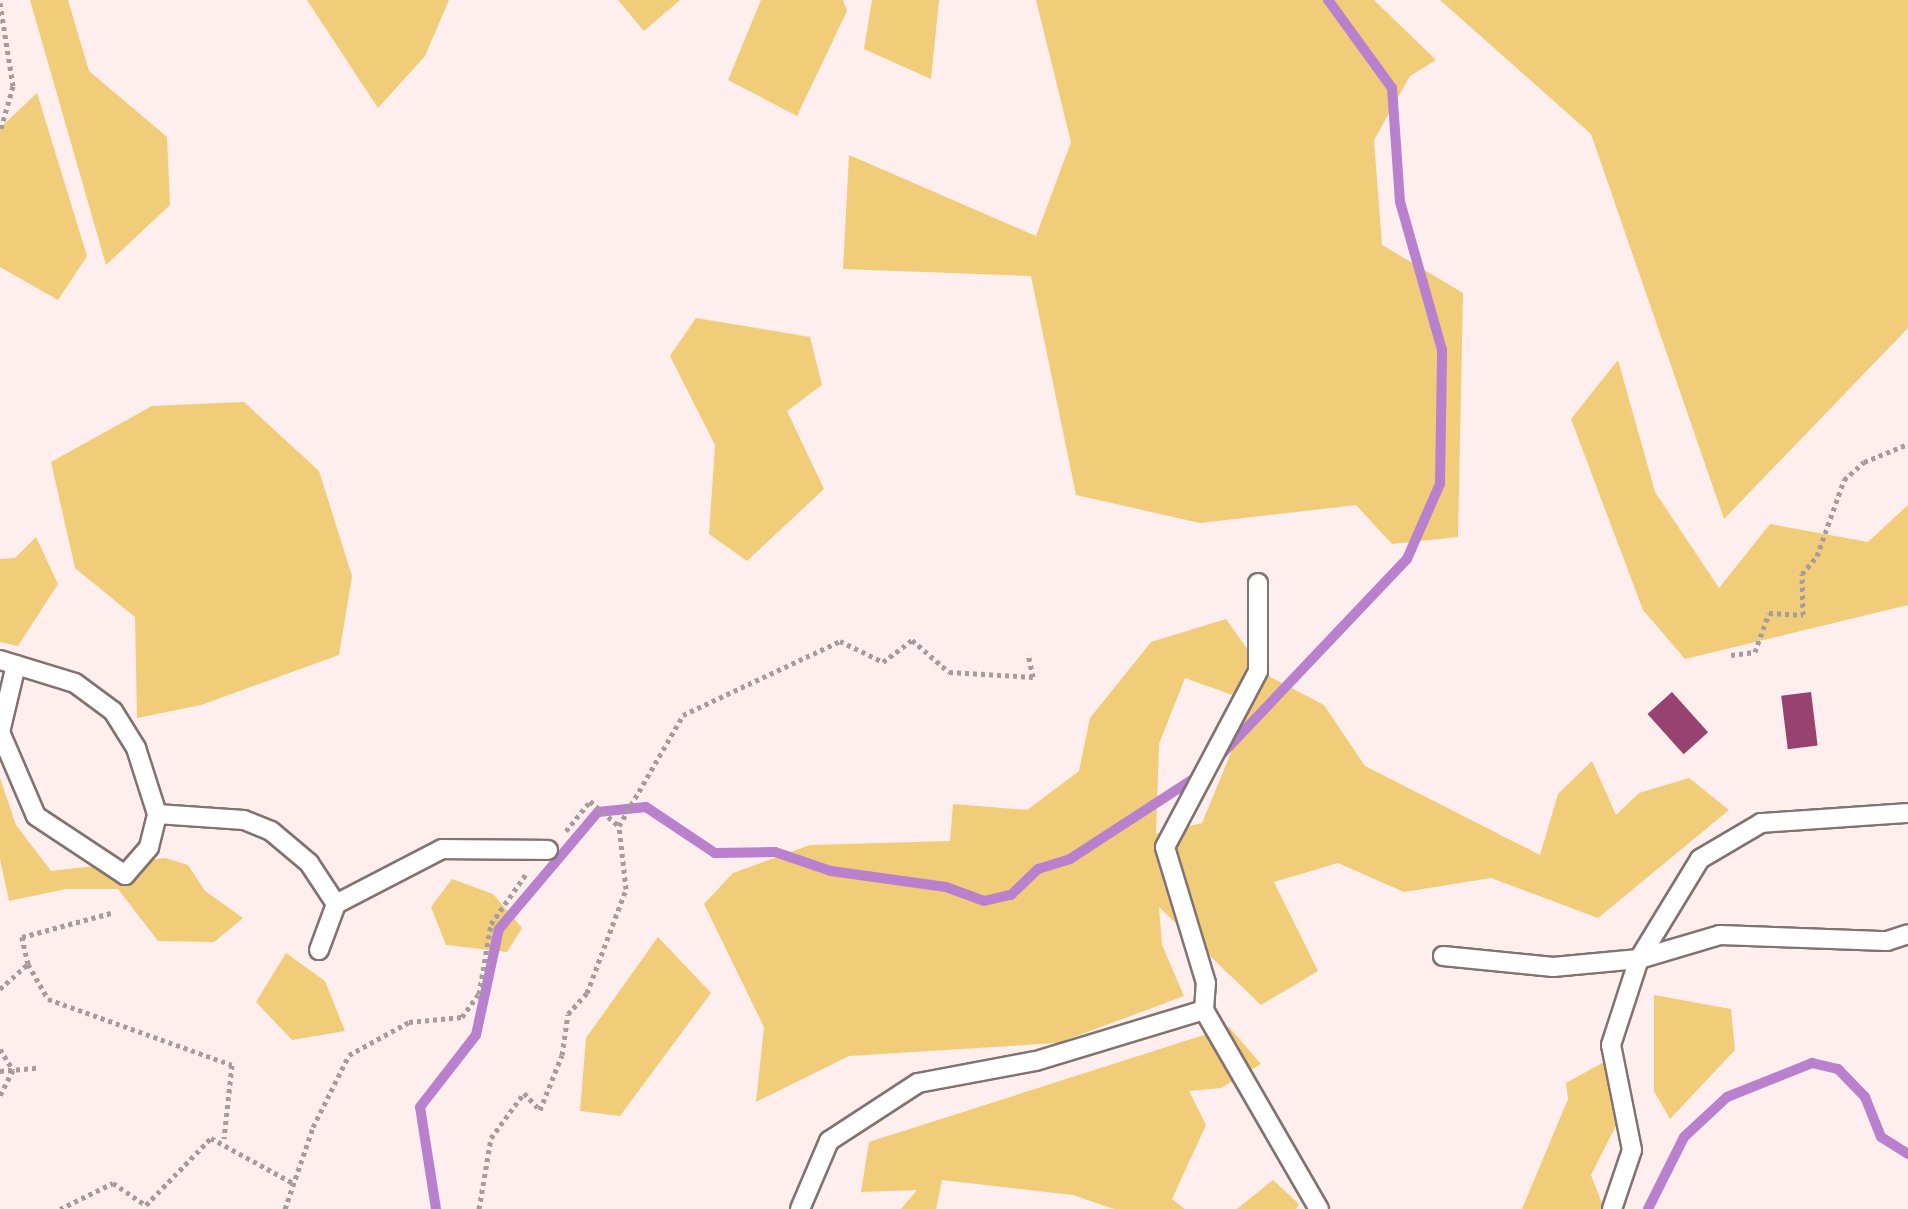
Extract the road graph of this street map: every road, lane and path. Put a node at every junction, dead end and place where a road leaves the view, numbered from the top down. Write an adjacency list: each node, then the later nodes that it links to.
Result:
1 (0, 3): 2 (path)
2 (0, 132)
3 (1908, 444): 6 (path)
4 (1258, 583): 20 (lane)
5 (1028, 654): 10 (path)
6 (1731, 655)
7 (8, 662): 9 (lane); 9 (lane)
8 (1908, 813): 17 (lane)
9 (157, 814): 12 (lane)
10 (619, 826): 11 (path); 30 (path)
11 (548, 850): 12 (lane); 27 (path)
12 (336, 904): 15 (lane)
13 (111, 913): 18 (path)
14 (1908, 934): 17 (lane)
15 (319, 950)
16 (1443, 956): 17 (lane)
17 (1639, 959): 33 (lane)
18 (28, 964): 19 (path); 26 (path)
19 (0, 989)
20 (1204, 1010): 31 (lane); 32 (lane)
21 (0, 1049): 23 (path)
22 (37, 1068): 23 (path)
23 (13, 1070): 24 (path); 25 (path)
24 (0, 1071)
25 (0, 1096)
26 (224, 1139): 27 (path); 28 (path)
27 (293, 1183): 29 (path)
28 (60, 1209)
29 (285, 1209)
30 (479, 1209)
31 (800, 1209)
32 (1319, 1209)
33 (1612, 1209)

